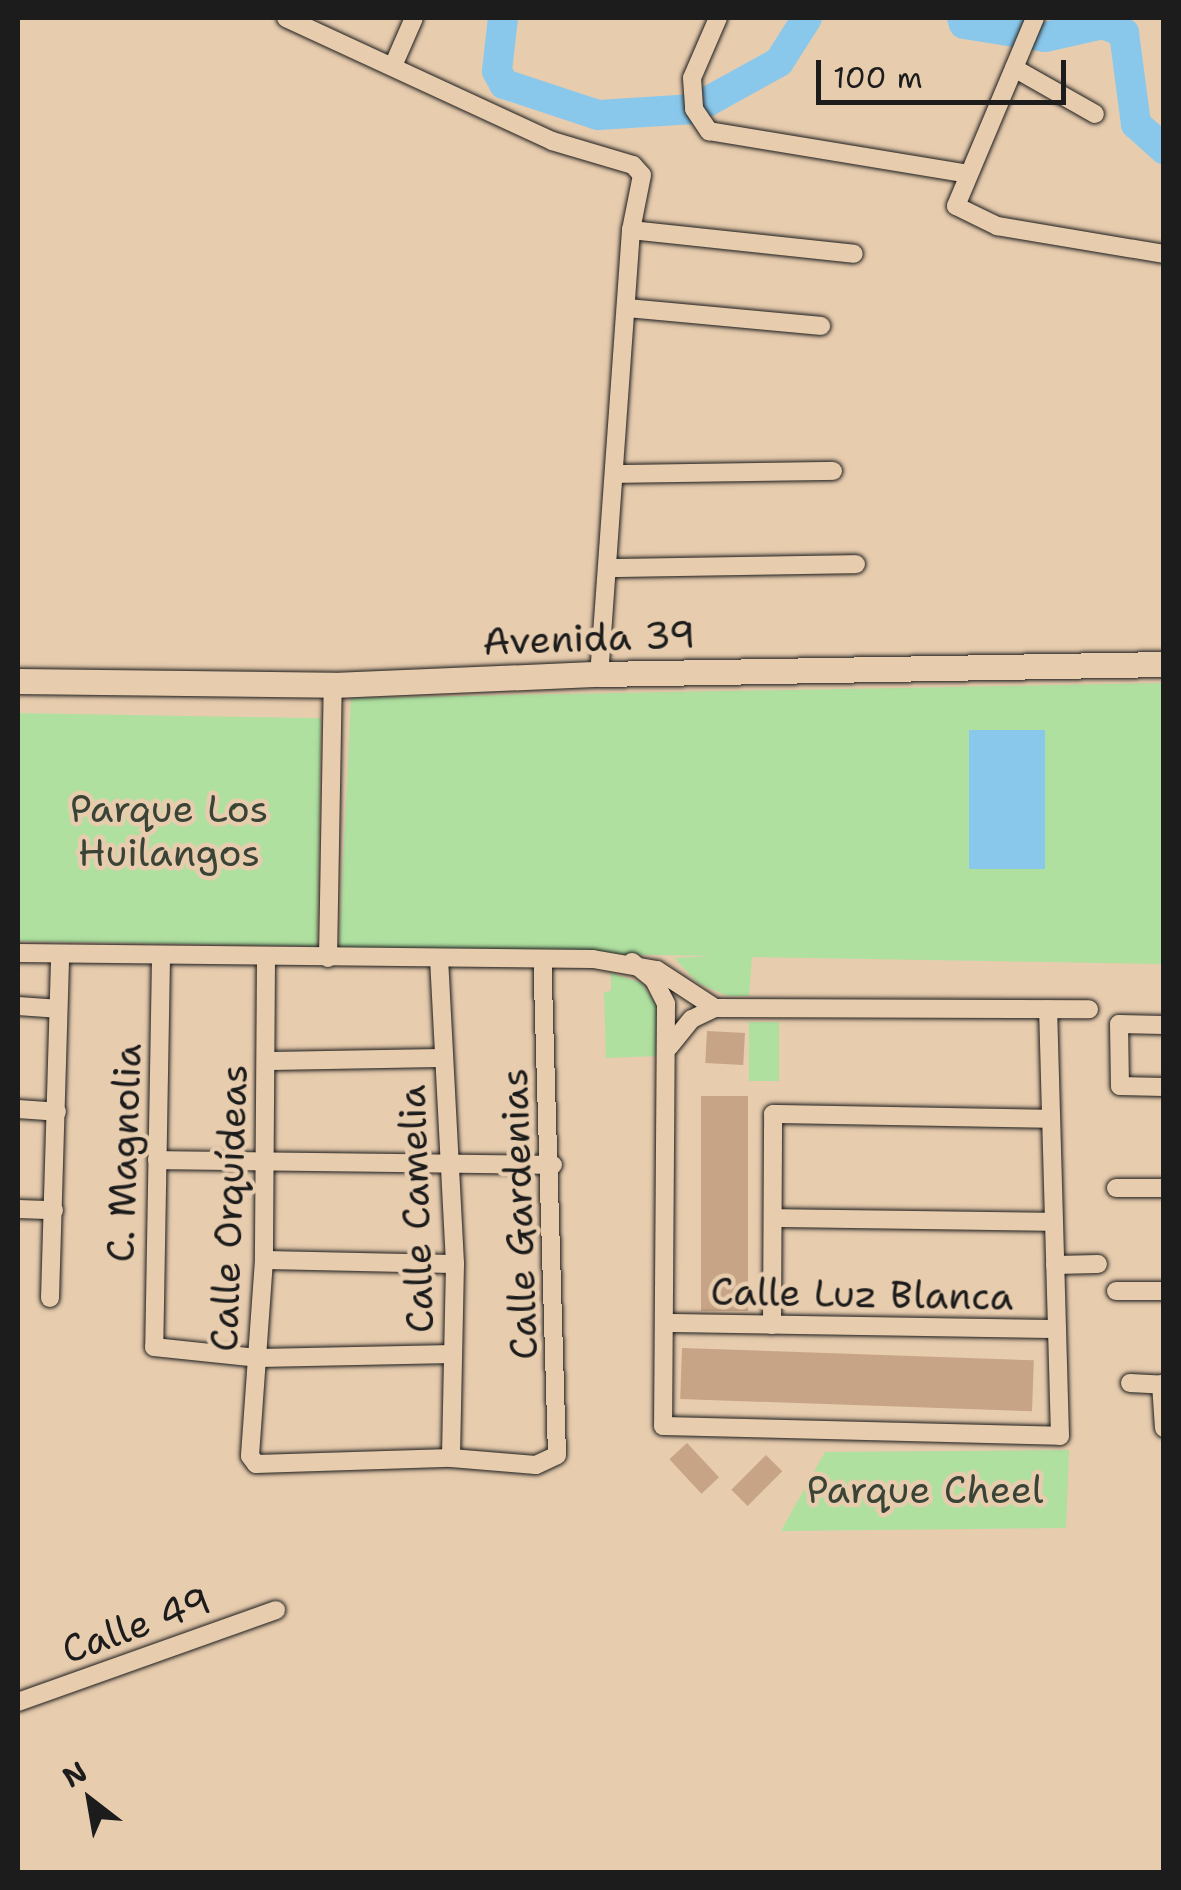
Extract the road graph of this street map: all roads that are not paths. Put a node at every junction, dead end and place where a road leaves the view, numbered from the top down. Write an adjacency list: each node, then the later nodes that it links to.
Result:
1 (286, 18): 5 (street)
2 (414, 18): 5 (street)
3 (718, 18): 8 (street)
4 (1034, 20): 6 (street)
5 (393, 66): 9 (street)
6 (1014, 68): 7 (street); 8 (street)
7 (1095, 114)
8 (968, 174): 11 (street)
9 (631, 230): 10 (street); 12 (street)
10 (854, 254)
11 (1164, 254)
12 (628, 308): 13 (street); 15 (street)
13 (821, 326)
14 (834, 471): 15 (street)
15 (616, 474): 17 (street)
16 (856, 564): 17 (street)
17 (611, 568): 19 (street)
18 (1164, 664): 19 (street, Avenida 39)
19 (599, 674): 21 (street, Avenida 39)
20 (18, 681): 21 (street, Avenida 39)
21 (333, 686): 24 (street)
22 (18, 953): 23 (street)
23 (60, 955): 26 (street); 32 (street)
24 (328, 958): 25 (street); 27 (street)
25 (440, 958): 28 (street); 37 (street, Calle Camelia)
26 (161, 959): 27 (street); 43 (street, C. Magnolia)
27 (266, 960): 38 (street, Calle Orquídeas)
28 (542, 960): 29 (street); 46 (street, Calle Gardenias)
29 (632, 962): 31 (street); 36 (street)
30 (18, 1006): 32 (street)
31 (715, 1008): 33 (street); 36 (street)
32 (57, 1009): 41 (street)
33 (1048, 1009): 34 (street); 42 (street)
34 (1088, 1009)
35 (1164, 1025): 39 (street)
36 (669, 1046): 60 (street)
37 (444, 1058): 38 (street); 45 (street, Calle Camelia)
38 (266, 1061): 44 (street, Calle Orquídeas)
39 (1164, 1088)
40 (18, 1109): 41 (street)
41 (56, 1112): 50 (street)
42 (1051, 1119): 51 (street); 52 (street)
43 (157, 1160): 44 (street); 64 (street, C. Magnolia)
44 (264, 1163): 45 (street); 53 (street, Calle Orquídeas)
45 (452, 1164): 46 (street); 54 (street, Calle Camelia)
46 (553, 1165): 68 (street, Calle Gardenias)
47 (1116, 1188): 48 (street)
48 (1164, 1188)
49 (18, 1209): 50 (street)
50 (54, 1210): 59 (street)
51 (772, 1218): 52 (street); 61 (street)
52 (1054, 1222): 55 (street)
53 (264, 1260): 54 (street); 64 (street, Calle Orquídeas)
54 (455, 1264): 63 (street, Calle Camelia)
55 (1055, 1264): 56 (street); 62 (street)
56 (1098, 1264)
57 (1116, 1291): 58 (street)
58 (1164, 1291)
59 (50, 1298)
60 (666, 1323): 61 (street, Calle Luz Blanca); 62 (street)
61 (772, 1325): 62 (street, Calle Luz Blanca)
62 (1057, 1330)
63 (453, 1354): 64 (street); 68 (street, Calle Camelia)
64 (259, 1358): 68 (street, Calle Orquídeas)
65 (1130, 1384): 66 (street)
66 (1162, 1384): 67 (street)
67 (1164, 1428)
68 (451, 1458)
69 (276, 1610): 70 (street, Calle 49)
70 (18, 1702)

